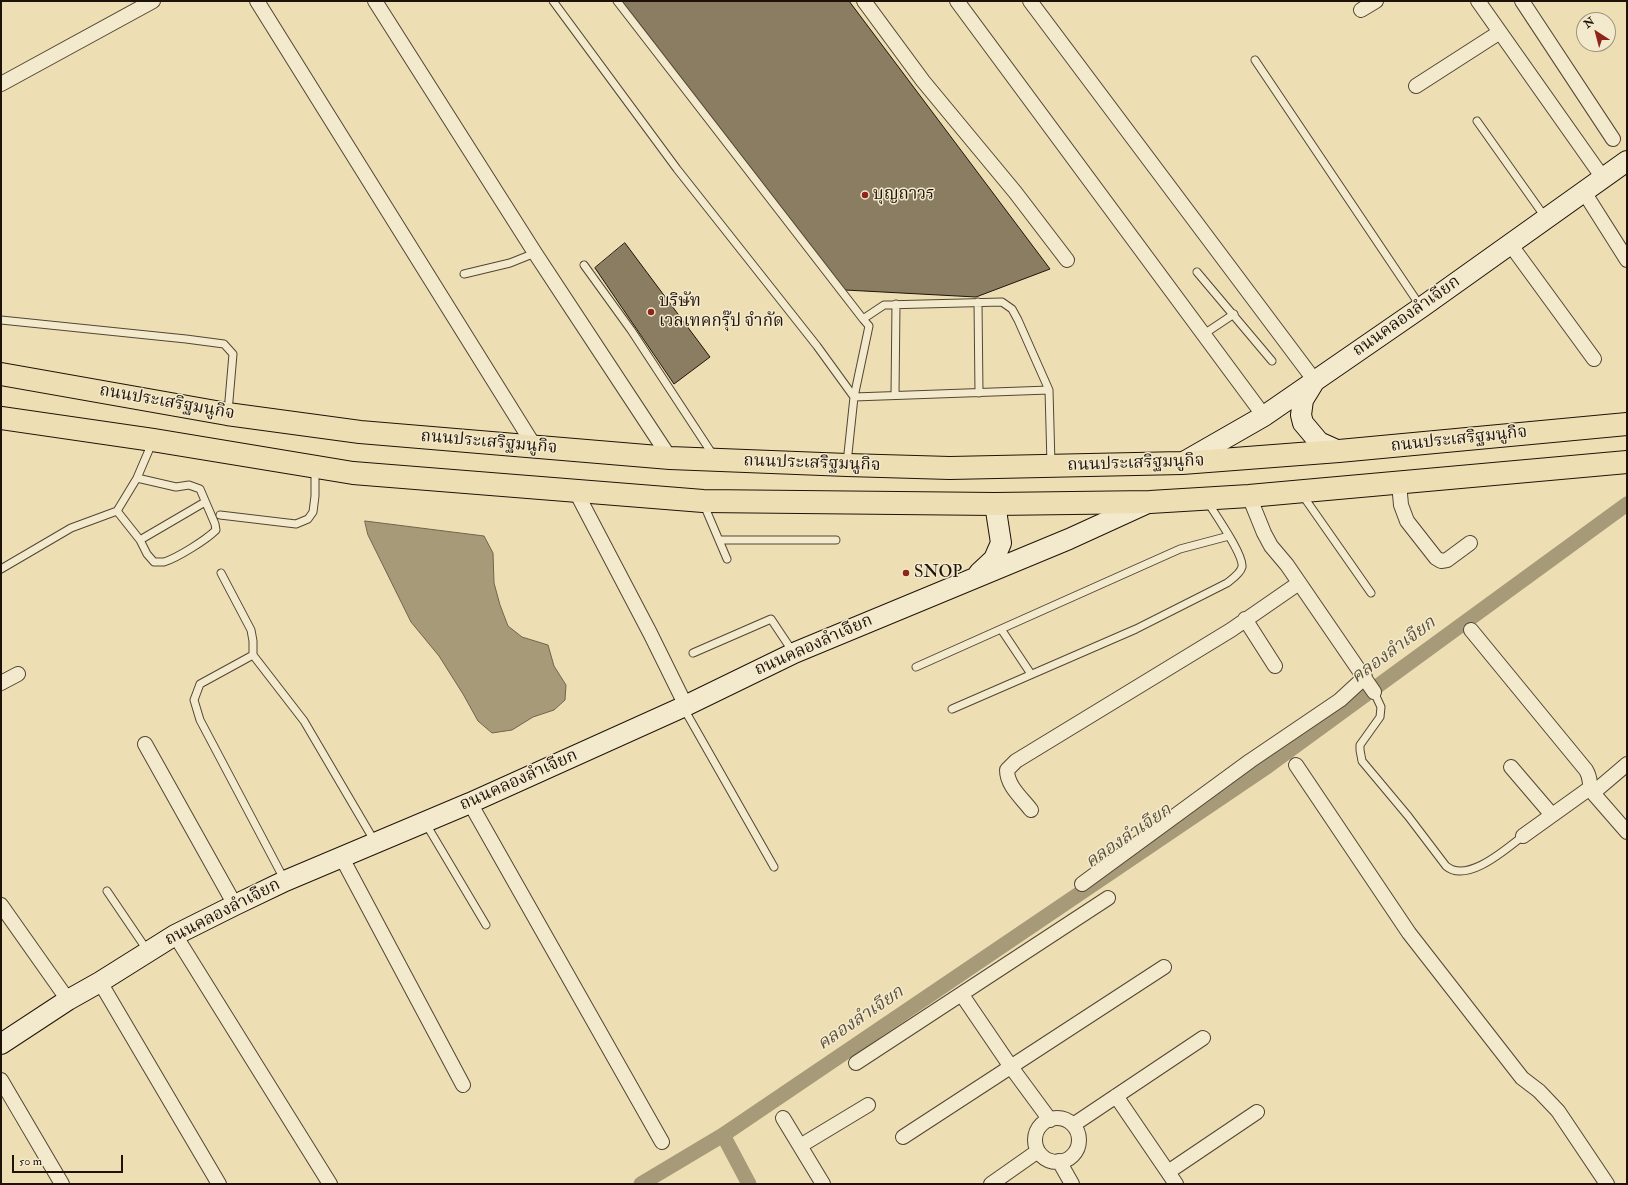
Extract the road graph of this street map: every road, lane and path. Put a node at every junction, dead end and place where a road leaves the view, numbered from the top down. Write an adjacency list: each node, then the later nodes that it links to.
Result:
1 (153, 1): 15 (street)
2 (257, 1): 50 (street)
3 (375, 1): 24 (street)
4 (553, 1): 44 (lane)
5 (617, 1): 34 (lane)
6 (864, 1): 25 (street)
7 (957, 1): 36 (street)
8 (1030, 1): 40 (street)
9 (1376, 1): 12 (street)
10 (1478, 1): 13 (street)
11 (1522, 1): 18 (street)
12 (1361, 10)
13 (1500, 32): 16 (street); 20 (street)
14 (1255, 60): 32 (lane)
15 (1, 84)
16 (1416, 86)
17 (1477, 120): 22 (lane)
18 (1613, 139)
19 (1627, 161): 20 (street, ถนนคลองลำเจียก)
20 (1603, 178): 21 (street, ถนนคลองลำเจียก)
21 (1584, 192): 22 (street, ถนนคลองลำเจียก); 26 (street)
22 (1547, 219): 23 (street, ถนนคลองลำเจียก)
23 (1510, 244): 32 (street, ถนนคลองลำเจียก); 37 (street)
24 (536, 253): 29 (lane); 52 (street)
25 (1067, 260)
26 (1627, 260)
27 (584, 265): 53 (lane)
28 (1197, 272): 33 (lane)
29 (464, 274)
30 (978, 302): 31 (lane); 41 (lane); 42 (lane)
31 (896, 304): 34 (lane); 43 (lane)
32 (1422, 307): 40 (street, ถนนคลองลำเจียก)
33 (1234, 314): 36 (lane); 38 (lane)
34 (863, 319): 44 (lane)
35 (1, 320): 45 (lane)
36 (1204, 334): 46 (street)
37 (1594, 359)
38 (1272, 361)
39 (1, 374): 45 (main road, ถนนประเสริฐมนูกิจ)
40 (1315, 381): 46 (street, ถนนคลองลำเจียก); 51 (street)
41 (1049, 390): 42 (lane); 57 (lane)
42 (980, 393): 43 (lane)
43 (895, 395): 44 (lane)
44 (854, 396): 56 (lane)
45 (228, 414): 50 (main road, ถนนประเสริฐมนูกิจ)
46 (1264, 416): 55 (street, ถนนคลองลำเจียก)
47 (1, 418): 49 (main road)
48 (1627, 424): 51 (main road, ถนนประเสริฐมนูกิจ)
49 (153, 440): 58 (main road); 59 (lane)
50 (535, 447): 52 (main road, ถนนประเสริฐมนูกิจ)
51 (1339, 451): 55 (main road, ถนนประเสริฐมนูกิจ)
52 (670, 458): 53 (main road, ถนนประเสริฐมนูกิจ)
53 (717, 460): 56 (main road, ถนนประเสริฐมนูกิจ)
54 (1627, 462): 60 (main road)
55 (1182, 463): 57 (main road, ถนนประเสริฐมนูกิจ)
56 (847, 465): 57 (main road, ถนนประเสริฐมนูกิจ)
57 (1051, 466)
58 (314, 467): 61 (main road); 70 (lane)
59 (137, 478): 66 (lane); 69 (lane)
60 (1399, 483): 62 (main road); 75 (street)
61 (575, 490): 65 (main road); 94 (street)
62 (1300, 491): 63 (main road); 81 (lane)
63 (1249, 496): 64 (main road); 80 (street)
64 (1206, 499): 67 (main road); 71 (lane)
65 (703, 501): 68 (main road); 73 (lane)
66 (205, 502): 72 (lane); 72 (lane)
67 (1150, 502): 68 (main road); 79 (street)
68 (995, 504): 79 (street, ถนนคลองลำเจียก)
69 (117, 511): 72 (lane); 77 (lane)
70 (220, 515)
71 (1229, 536): 83 (lane); 91 (lane)
72 (140, 540)
73 (719, 540): 74 (lane); 76 (lane)
74 (836, 540)
75 (1470, 543)
76 (727, 559)
77 (1, 569)
78 (221, 573): 87 (lane)
79 (973, 579): 86 (street, ถนนคลองลำเจียก)
80 (1299, 583): 82 (street); 93 (street)
81 (1371, 593)
82 (1245, 620): 88 (street); 102 (street)
83 (1001, 629): 89 (lane); 91 (lane)
84 (1471, 630): 100 (street)
85 (693, 653): 86 (lane)
86 (794, 653): 94 (street, ถนนคลองลำเจียก)
87 (253, 655): 107 (lane); 110 (lane)
88 (1275, 666)
89 (916, 667)
90 (18, 674): 92 (street)
91 (1032, 674): 95 (lane)
92 (1, 683)
93 (1369, 683): 106 (lane); 111 (street)
94 (685, 707): 101 (street, ถนนคลองลำเจียก); 109 (lane)
95 (952, 709)
96 (145, 744): 115 (street)
97 (1627, 764): 100 (street)
98 (1296, 765): 148 (street)
99 (1511, 767): 103 (street)
100 (1592, 791): 103 (street); 105 (street)
101 (470, 803): 104 (street, ถนนคลองลำเจียก); 136 (street)
102 (1031, 810)
103 (1552, 815): 106 (street)
104 (425, 823): 107 (street, ถนนคลองลำเจียก); 116 (lane)
105 (1627, 832)
106 (1523, 836)
107 (376, 844): 108 (street, ถนนคลองลำเจียก)
108 (342, 858): 110 (street, ถนนคลองลำเจียก); 128 (street)
109 (774, 867)
110 (285, 881): 115 (street, ถนนคลองลำเจียก)
111 (1082, 884)
112 (107, 891): 118 (lane)
113 (1108, 898): 121 (street)
114 (1, 905): 122 (street)
115 (235, 905): 117 (street, ถนนคลองลำเจียก)
116 (486, 925)
117 (175, 935): 118 (street, ถนนคลองลำเจียก); 143 (street)
118 (148, 952): 120 (street, ถนนคลองลำเจียก)
119 (1164, 966): 126 (street)
120 (100, 982): 122 (street, ถนนคลองลำเจียก); 142 (street)
121 (962, 994): 125 (street); 126 (street)
122 (68, 1000): 124 (street, ถนนคลองลำเจียก)
123 (1203, 1038): 129 (street)
124 (1, 1044)
125 (856, 1064)
126 (1011, 1067): 133 (street); 135 (street)
127 (1, 1080): 141 (street)
128 (463, 1085)
129 (1116, 1096): 134 (street); 140 (street)
130 (868, 1105): 137 (street)
131 (1257, 1112): 140 (street)
132 (783, 1118): 137 (street)
133 (1050, 1120): 134 (street); 138 (street)
134 (1073, 1125): 139 (street)
135 (903, 1137)
136 (662, 1142)
137 (800, 1146): 144 (street)
138 (1038, 1152): 139 (street); 145 (street)
139 (1060, 1161): 146 (street)
140 (1168, 1172): 147 (street)
141 (62, 1184)
142 (219, 1184)
143 (330, 1184)
144 (823, 1184)
145 (991, 1184)
146 (1072, 1184)
147 (1176, 1184)
148 (1607, 1184)

